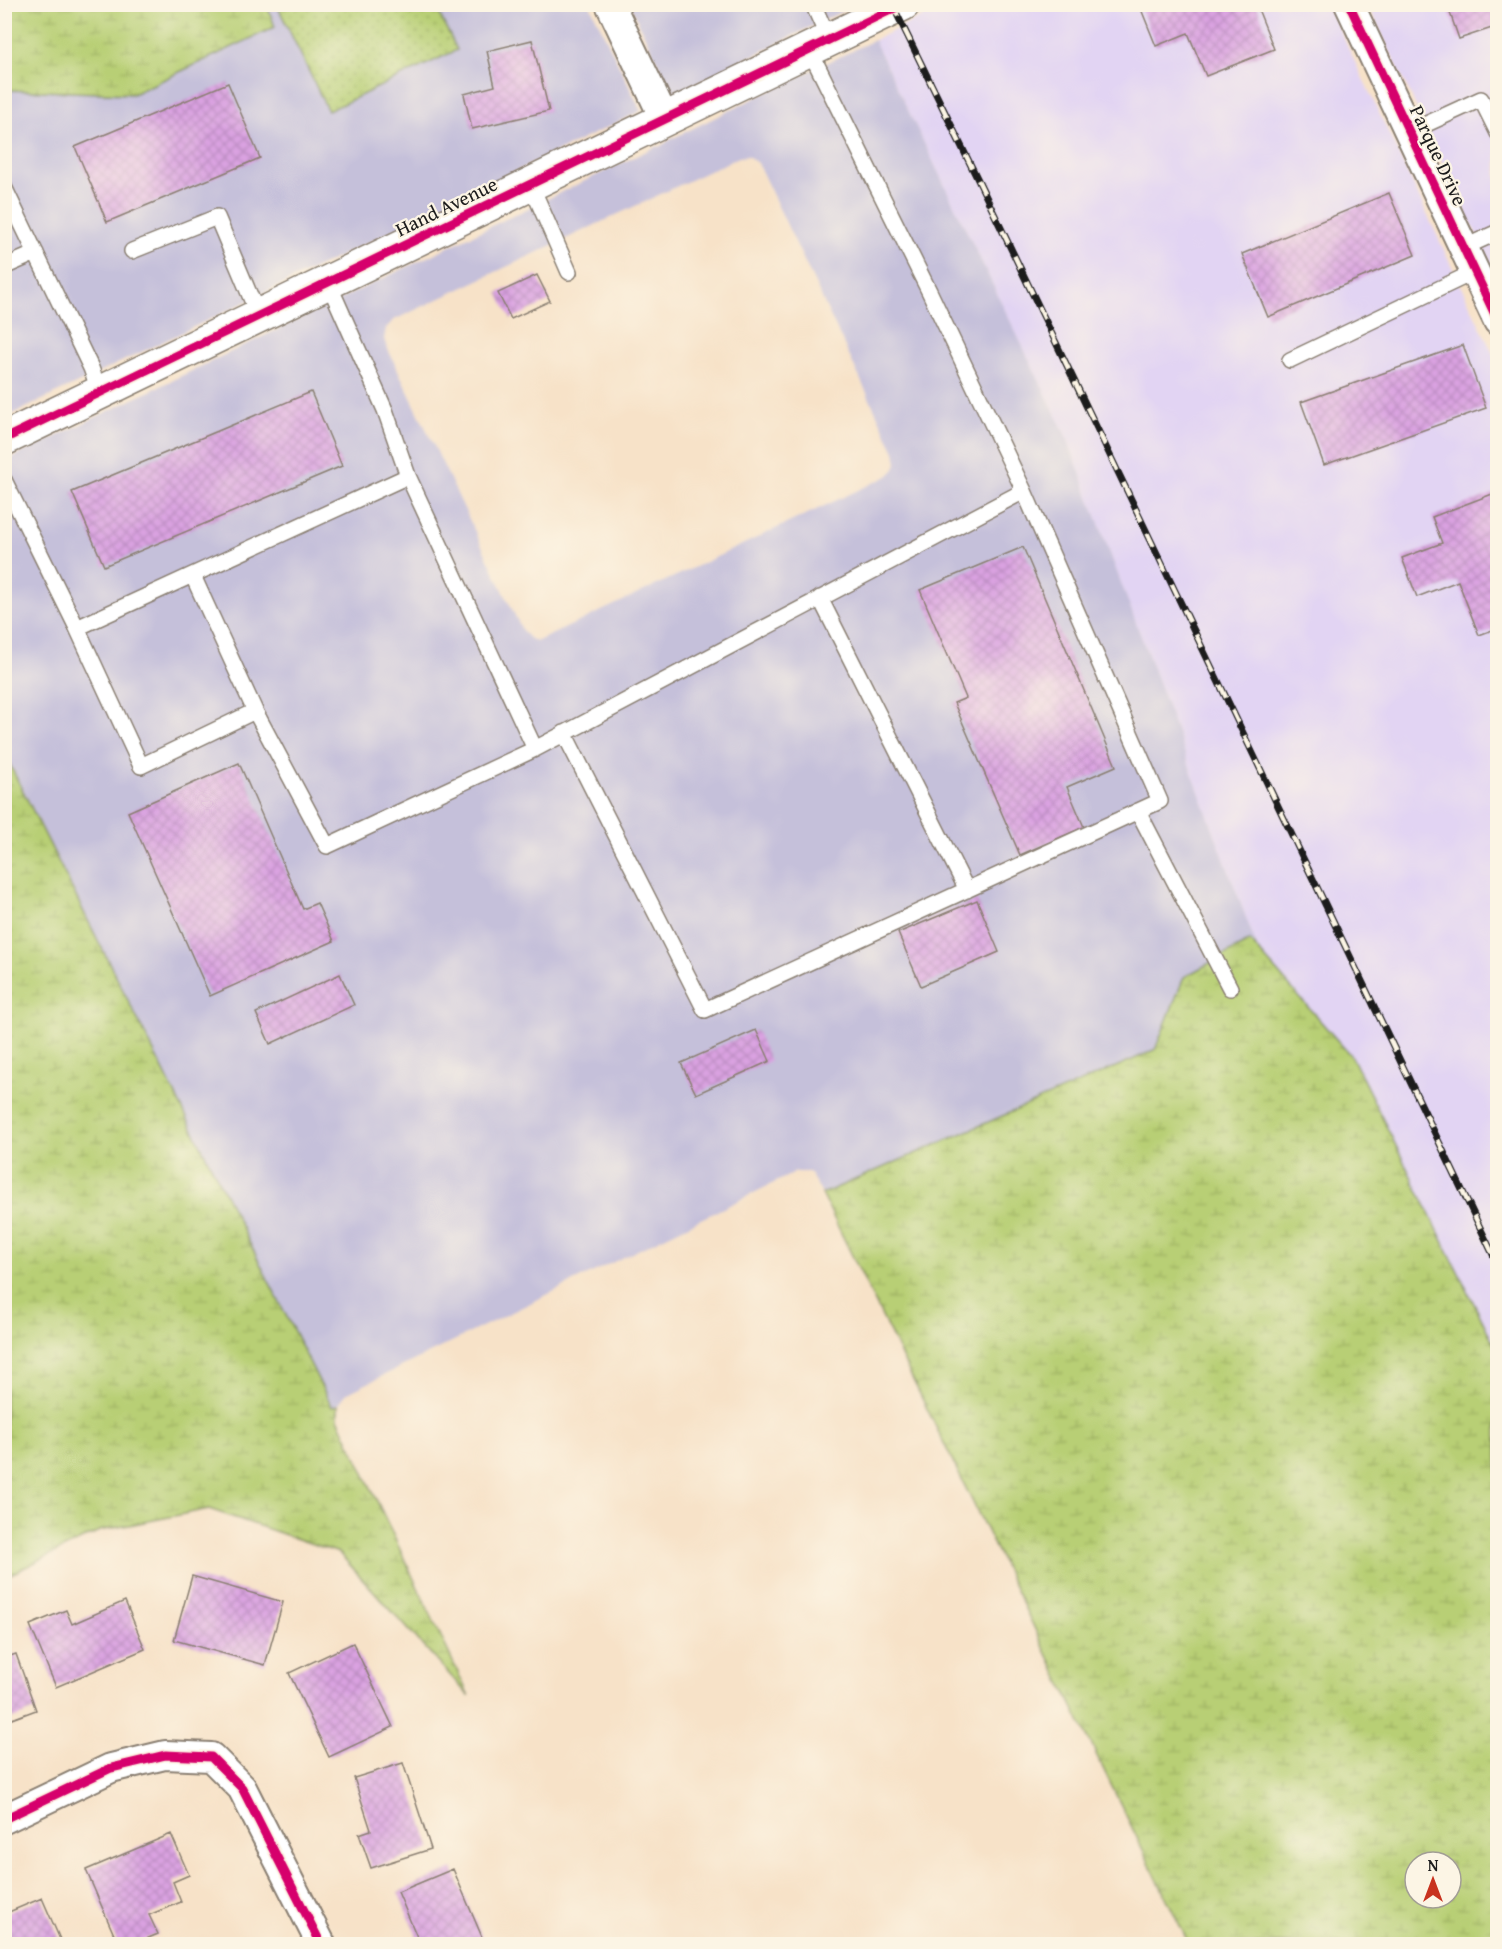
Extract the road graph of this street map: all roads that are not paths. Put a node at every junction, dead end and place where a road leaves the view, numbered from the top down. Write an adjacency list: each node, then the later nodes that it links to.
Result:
1 (610, 4): 6 (street)
2 (813, 4): 5 (lane)
3 (903, 4): 5 (street, Hand Avenue)
4 (1349, 4): 7 (street, Parque Drive)
5 (819, 45): 6 (street, Hand Avenue); 25 (lane)
6 (665, 120): 9 (street, Hand Avenue)
7 (1409, 132): 8 (lane); 14 (street, Parque Drive)
8 (1497, 133)
9 (531, 185): 16 (lane); 17 (street, Hand Avenue)
10 (4, 187): 13 (lane)
11 (1497, 232): 14 (lane)
12 (132, 251): 18 (lane)
13 (36, 253): 15 (lane); 21 (lane)
14 (1469, 260): 19 (street, Parque Drive); 20 (lane)
15 (4, 267)
16 (569, 272)
17 (328, 282): 18 (street, Hand Avenue); 23 (lane)
18 (259, 317): 21 (street, Hand Avenue)
19 (1497, 321)
20 (1290, 360)
21 (100, 393): 22 (street, Hand Avenue)
22 (4, 440)
23 (408, 476): 26 (lane); 31 (lane)
24 (4, 480): 28 (lane)
25 (1024, 490): 27 (lane); 32 (lane)
26 (193, 576): 28 (lane); 29 (lane)
27 (820, 598): 30 (lane); 33 (lane)
28 (77, 628): 29 (lane)
29 (255, 711): 31 (lane)
30 (564, 733): 31 (lane); 33 (lane)
31 (535, 748)
32 (1138, 812): 33 (lane); 34 (lane)
33 (967, 890)
34 (1230, 988)
35 (4, 1819): 36 (street)
36 (321, 1944)

